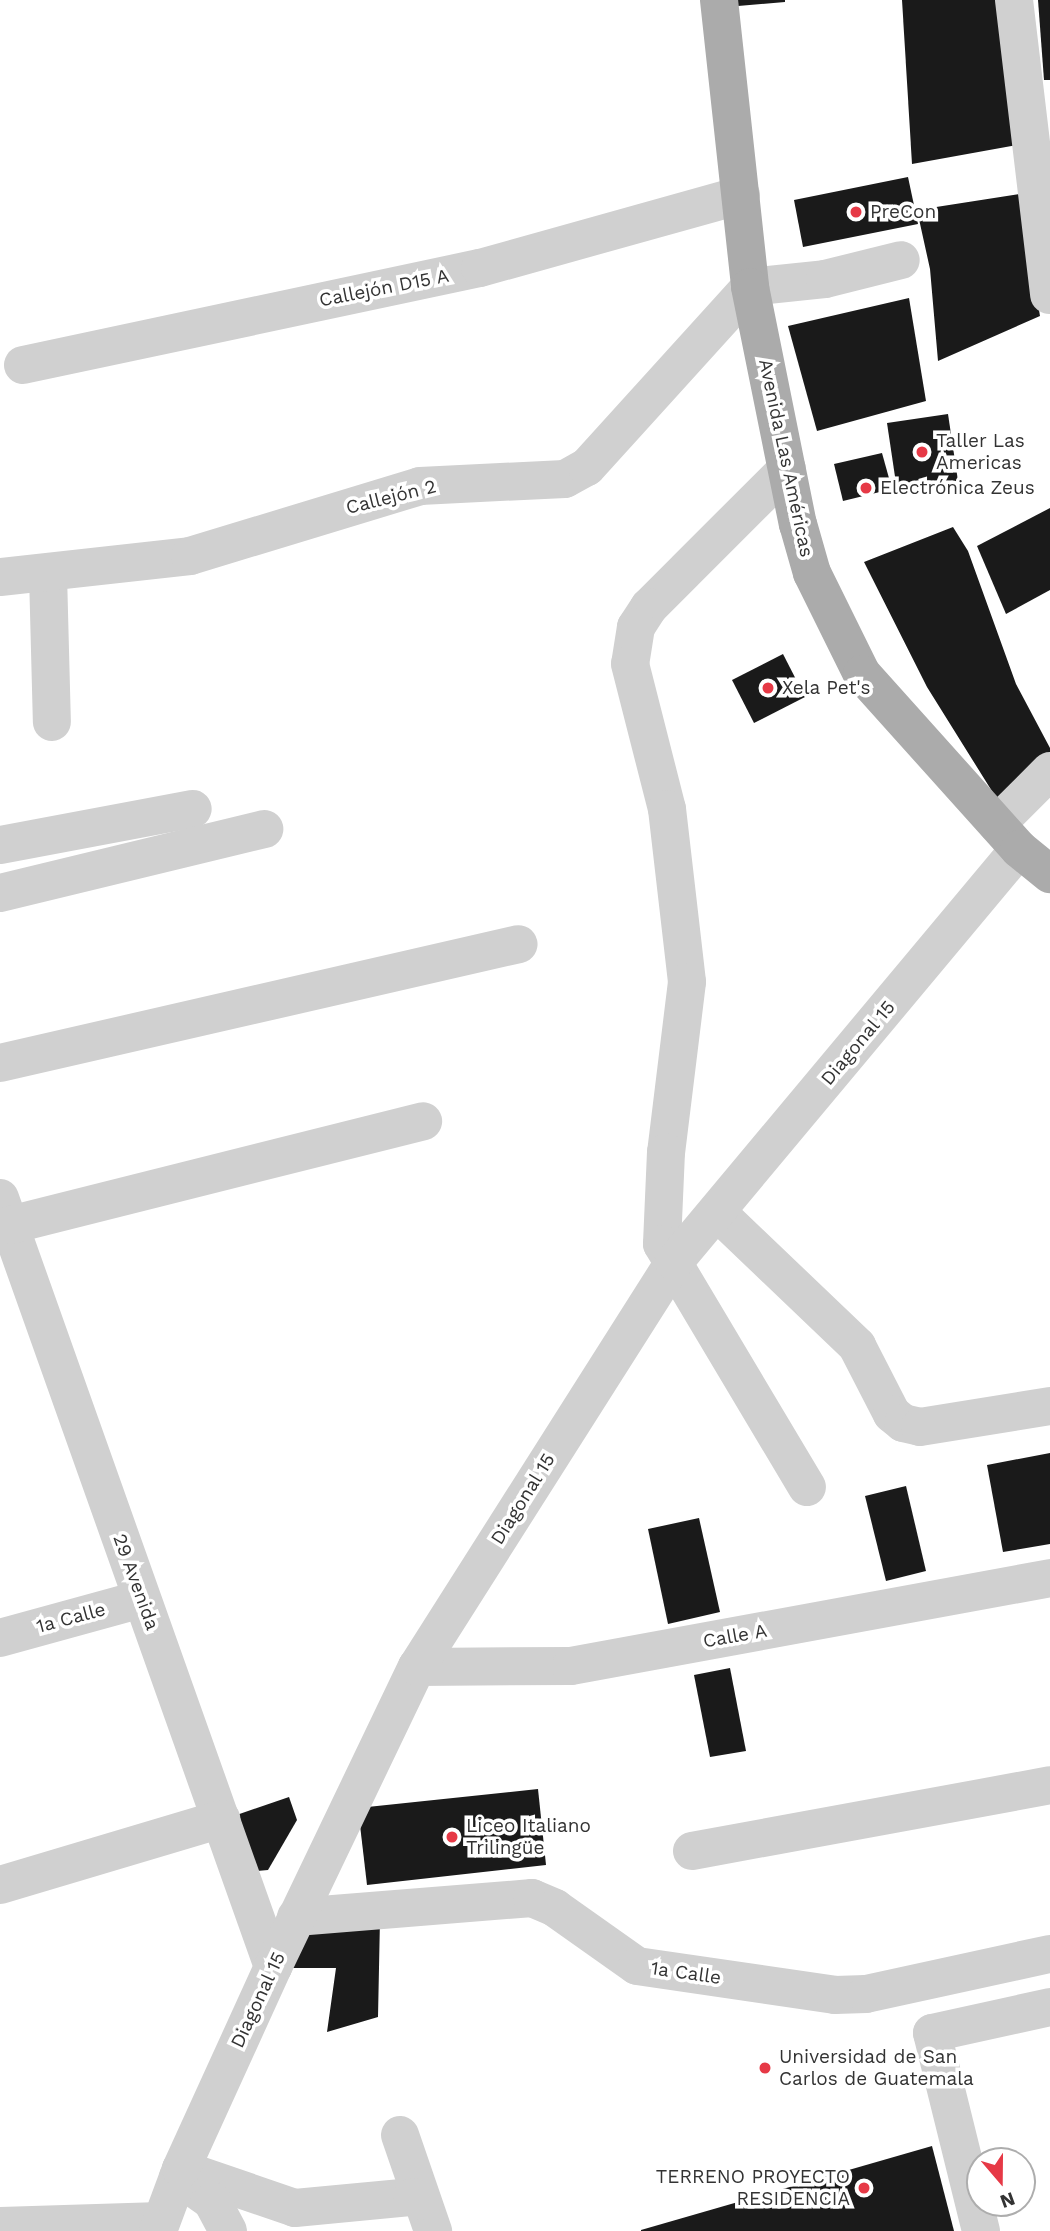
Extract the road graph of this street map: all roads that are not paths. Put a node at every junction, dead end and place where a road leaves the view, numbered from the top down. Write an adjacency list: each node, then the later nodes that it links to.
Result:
1 (719, 0): 4 (main road, Avenida Las Américas)
2 (1014, 0): 3 (street)
3 (1038, 89): 7 (street)
4 (741, 195): 6 (main road, Avenida Las Américas); 8 (street, Callejón D15 A)
5 (901, 260): 6 (street)
6 (750, 287): 9 (main road, Avenida Las Américas); 10 (street, Callejón 2)
7 (1049, 295)
8 (23, 365)
9 (787, 469): 16 (main road, Avenida Las Américas); 25 (street)
10 (48, 574): 11 (street, Callejón 2); 12 (street)
11 (0, 578)
12 (52, 722)
13 (1050, 771): 16 (street, Diagonal 15)
14 (193, 809): 17 (street)
15 (264, 829): 19 (street)
16 (1008, 837): 18 (main road, Avenida Las Américas); 24 (street, Diagonal 15)
17 (0, 845)
18 (1050, 874)
19 (0, 893)
20 (519, 944): 21 (street)
21 (0, 1063)
22 (423, 1121): 23 (street)
23 (5, 1211): 29 (street, 29 Avenida)
24 (717, 1212): 25 (street, Diagonal 15); 26 (street)
25 (674, 1262): 27 (street); 31 (street, Diagonal 15)
26 (1050, 1406)
27 (807, 1486)
28 (1050, 1578): 31 (street, Calle A)
29 (142, 1599): 30 (street, 1a Calle); 33 (street, 29 Avenida)
30 (0, 1638)
31 (417, 1667): 36 (street, Diagonal 15)
32 (1050, 1785): 34 (street)
33 (221, 1819): 35 (street); 38 (street, 29 Avenida)
34 (692, 1851)
35 (0, 1885)
36 (296, 1917): 38 (street, Diagonal 15); 39 (street, 1a Calle)
37 (1050, 1954): 39 (street, 1a Calle)
38 (273, 1966): 43 (street, Diagonal 15)
39 (921, 1981): 41 (street)
40 (1050, 2007): 41 (street)
41 (933, 2033): 49 (street)
42 (400, 2135): 44 (street)
43 (180, 2173): 45 (street); 47 (street, Diagonal 15); 48 (street)
44 (427, 2216): 45 (street)
45 (299, 2219)
46 (0, 2226): 47 (street)
47 (160, 2226)
48 (228, 2231)
49 (981, 2231)

